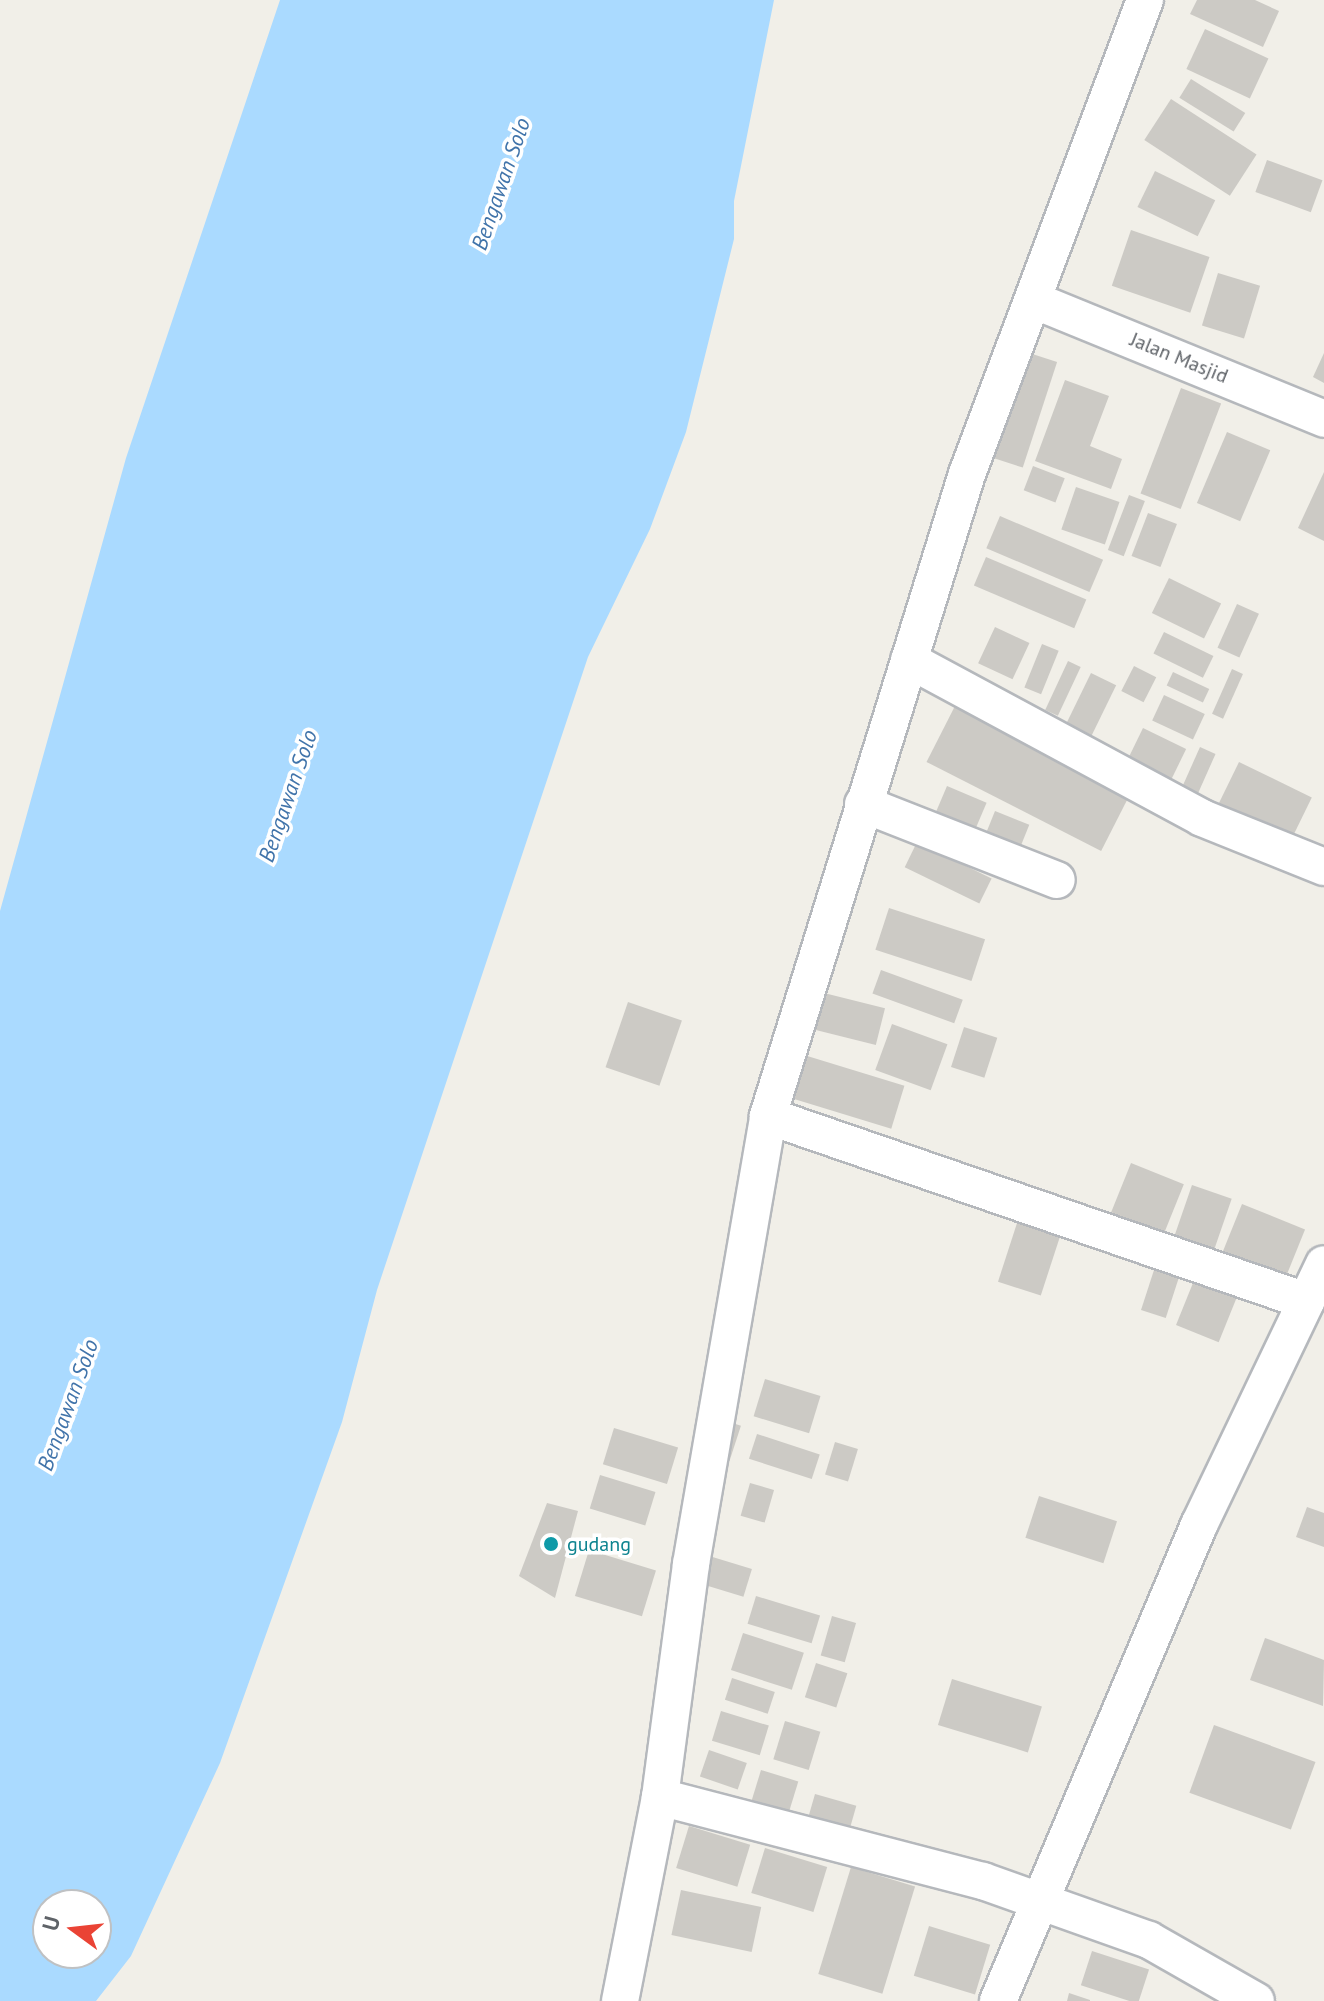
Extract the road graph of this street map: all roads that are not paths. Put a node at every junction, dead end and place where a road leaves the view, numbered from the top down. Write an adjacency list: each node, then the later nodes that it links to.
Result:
1 (1145, 0): 2 (street)
2 (1033, 300): 3 (street, Jalan Masjid); 4 (street)
3 (1324, 419)
4 (909, 660): 5 (street); 6 (street)
5 (863, 804): 7 (street); 8 (street)
6 (1324, 867)
7 (1057, 880)
8 (768, 1116): 10 (street); 11 (street)
9 (1324, 1264): 10 (street)
10 (1306, 1301): 12 (street)
11 (660, 1797): 12 (street); 13 (street)
12 (1044, 1902): 14 (street); 15 (street)
13 (620, 2001)
14 (998, 2001)
15 (1256, 2001)

